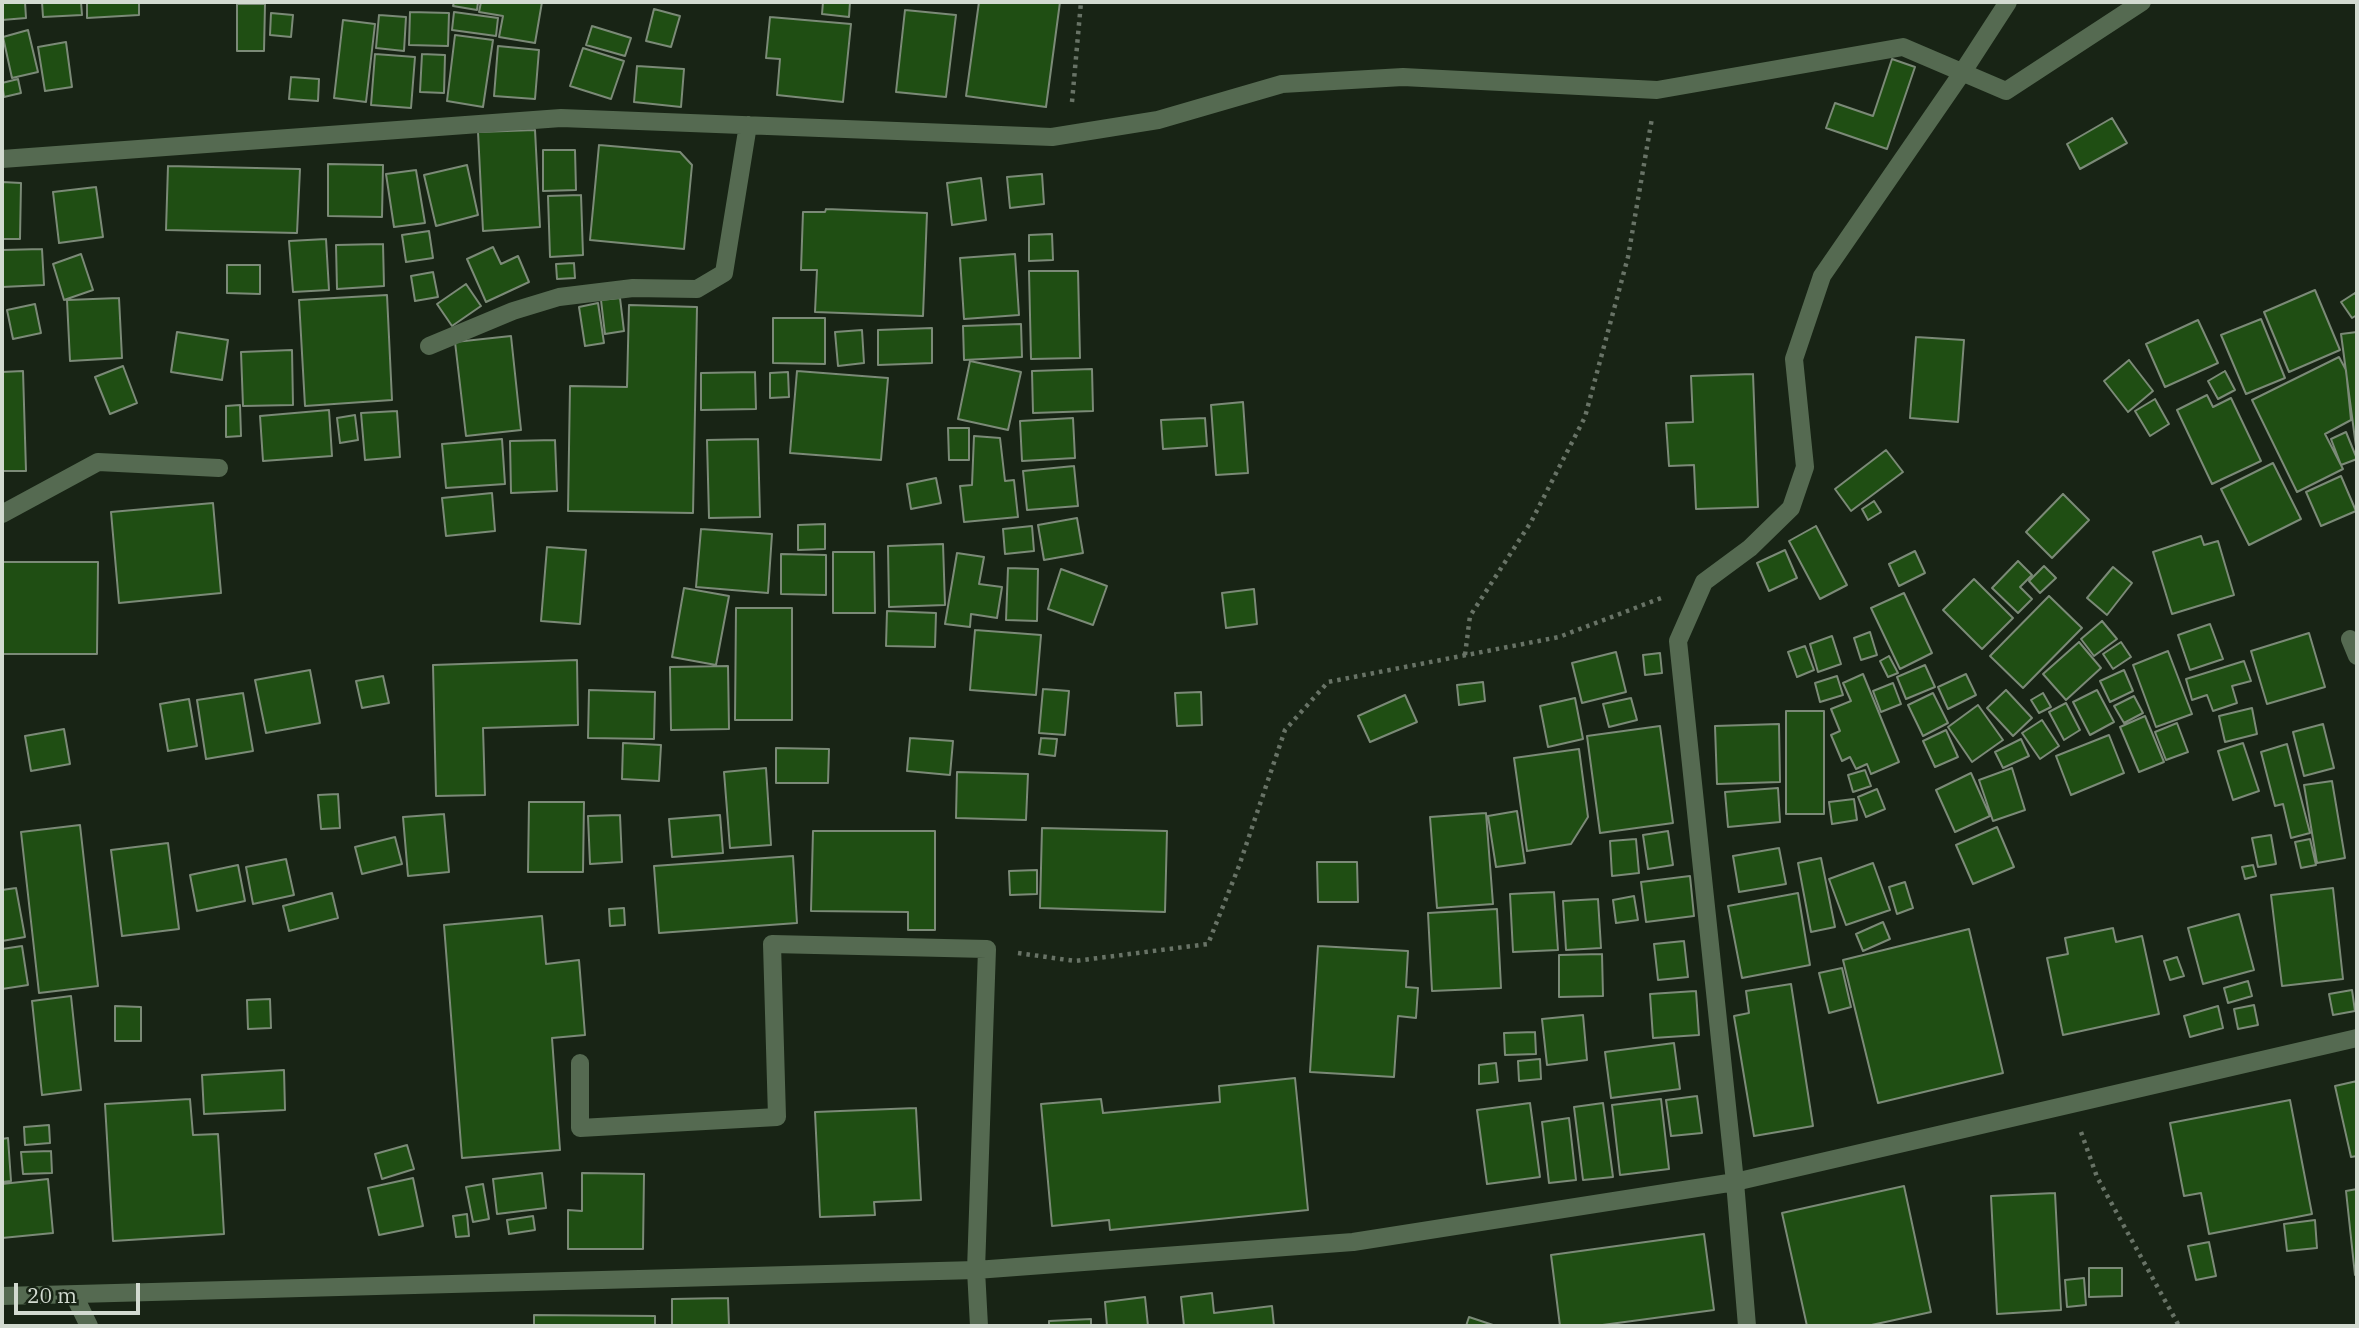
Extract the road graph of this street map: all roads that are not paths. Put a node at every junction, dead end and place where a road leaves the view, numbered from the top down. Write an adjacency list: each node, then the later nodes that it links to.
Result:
1 (2008, 2): 3 (street)
2 (2141, 2): 3 (street)
3 (1962, 74): 4 (street); 11 (street)
4 (748, 125): 5 (street); 6 (street)
5 (2, 159)
6 (429, 346)
7 (219, 468): 8 (street)
8 (2, 514)
9 (2357, 1038): 11 (street)
10 (580, 1063): 12 (street)
11 (1735, 1182): 12 (street); 17 (street)
12 (976, 1270): 13 (street); 16 (street)
13 (74, 1295): 14 (street); 15 (street)
14 (2, 1296)
15 (89, 1326)
16 (979, 1326)
17 (1747, 1326)

